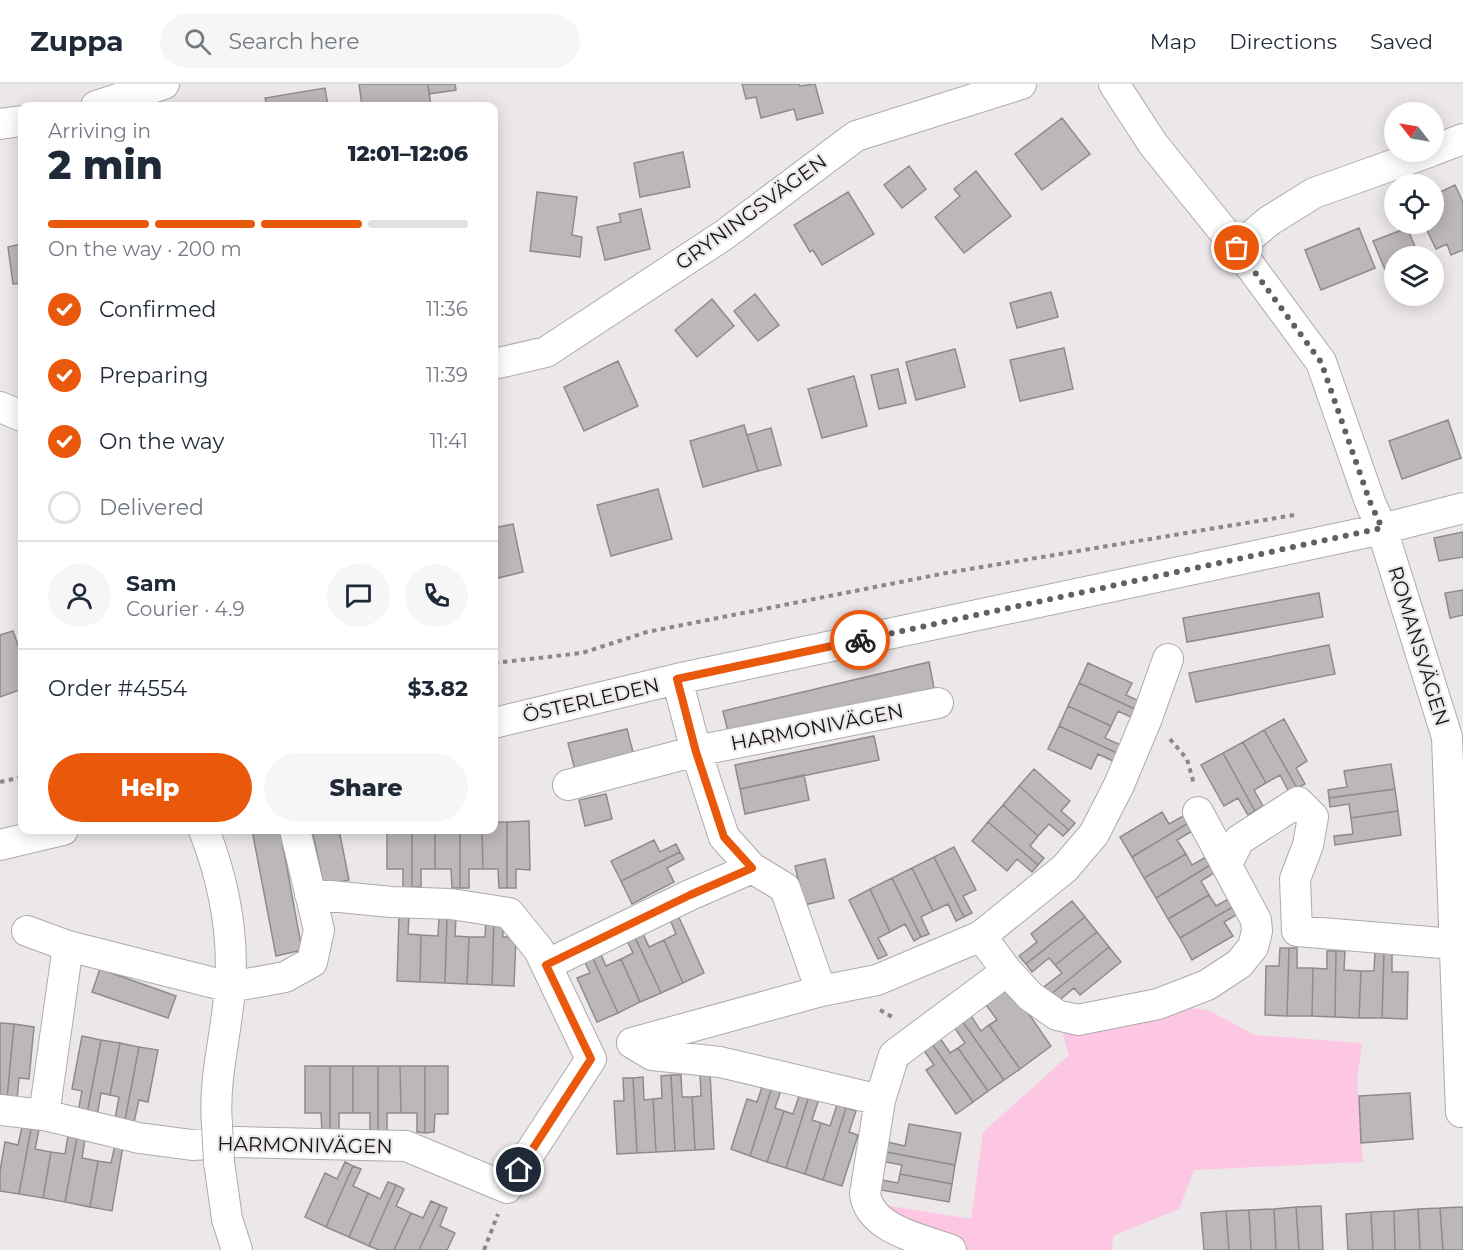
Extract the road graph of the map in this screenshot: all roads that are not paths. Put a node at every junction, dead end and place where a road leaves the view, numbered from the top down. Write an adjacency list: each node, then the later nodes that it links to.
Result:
1 (164, 84): 4 (street)
2 (1021, 84): 11 (street, GRYNINGSVÄGEN)
3 (1114, 84): 10 (street, ROMANSVÄGEN)
4 (108, 102)
5 (18, 122): 6 (street)
6 (0, 124)
7 (1463, 139): 8 (street)
8 (1444, 146)
9 (1402, 162): 10 (street)
10 (1237, 248): 15 (street, ROMANSVÄGEN)
11 (498, 363)
12 (0, 407): 13 (street)
13 (18, 414)
14 (1463, 508): 15 (street, ÖSTERLEDEN)
15 (1382, 528): 17 (street, ÖSTERLEDEN); 35 (street, ROMANSVÄGEN)
16 (1168, 659): 33 (street)
17 (677, 679): 19 (street, ÖSTERLEDEN); 20 (street)
18 (938, 703): 20 (street, HARMONIVÄGEN)
19 (498, 722)
20 (696, 752): 21 (street, HARMONIVÄGEN); 28 (street)
21 (568, 785)
22 (1198, 812): 27 (street)
23 (46, 834): 26 (street)
24 (206, 834): 38 (street)
25 (296, 834): 29 (street)
26 (0, 845)
27 (1227, 864): 31 (street); 32 (street)
28 (752, 868): 36 (street); 39 (street)
29 (310, 894): 36 (street); 38 (street)
30 (27, 931): 34 (street)
31 (1257, 931): 32 (street); 37 (street)
32 (1297, 931): 35 (street)
33 (981, 936): 37 (street); 39 (street)
34 (68, 946): 38 (street); 46 (street)
35 (1458, 960): 40 (street, ROMANSVÄGEN)
36 (546, 965): 42 (street)
37 (1007, 971): 43 (street)
38 (230, 987): 47 (street, bridge)
39 (821, 991): 41 (street)
40 (1460, 1025): 45 (street, ROMANSVÄGEN)
41 (632, 1043): 42 (street); 43 (street)
42 (591, 1059): 46 (street, HARMONIVÄGEN)
43 (880, 1100): 48 (street)
44 (0, 1110): 46 (street, HARMONIVÄGEN)
45 (1461, 1112)
46 (44, 1115)
47 (237, 1250)
48 (951, 1250)

